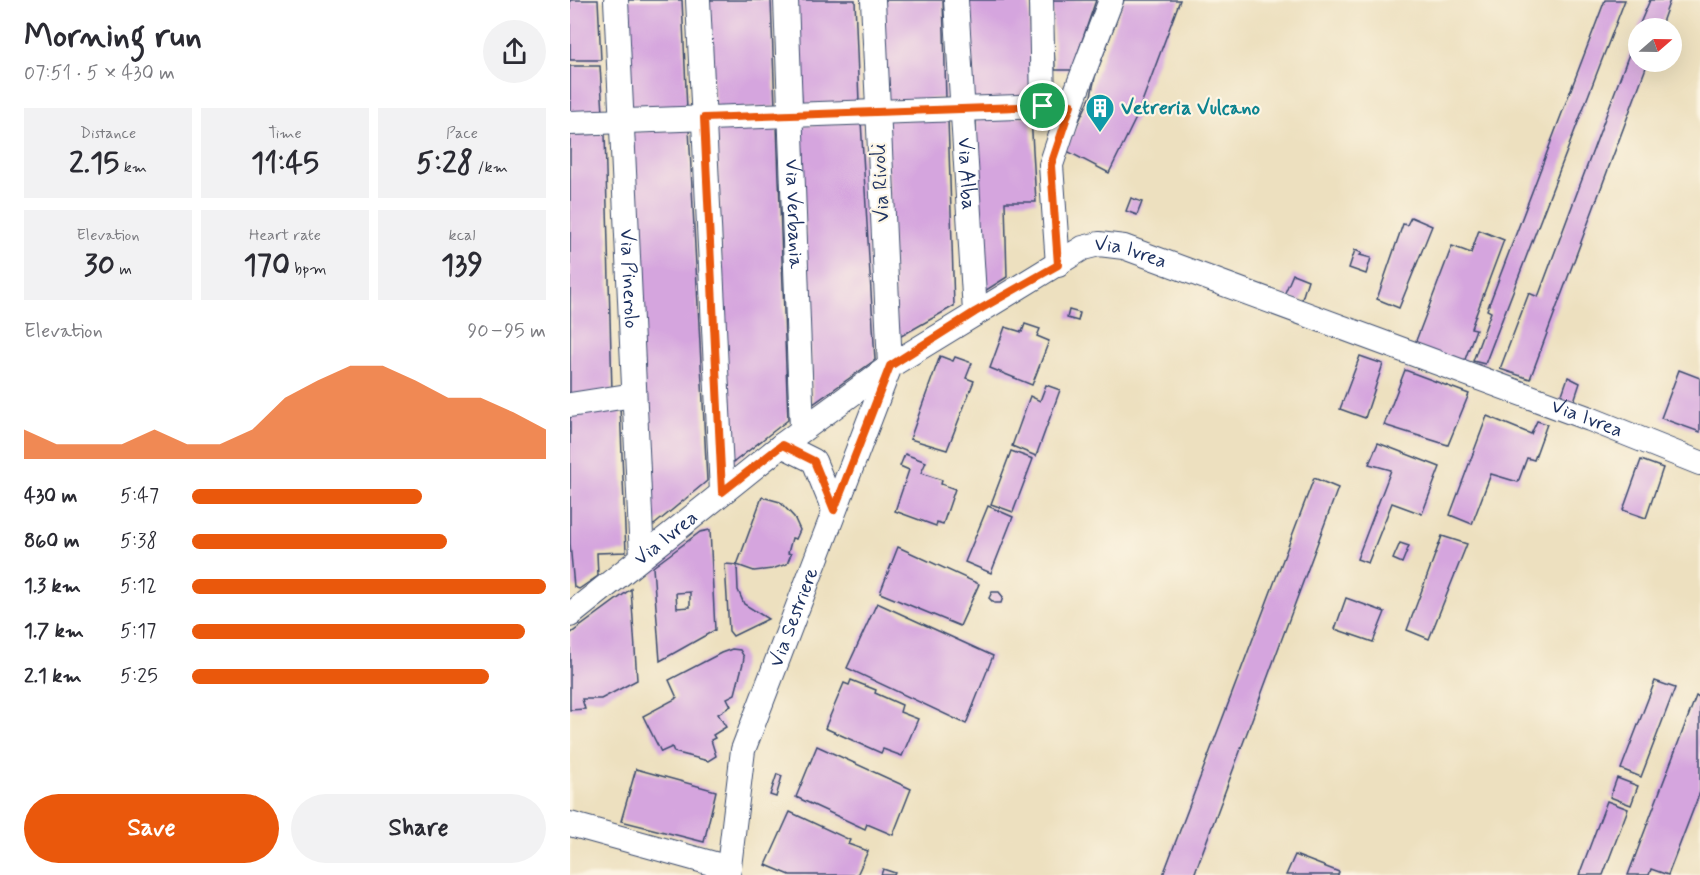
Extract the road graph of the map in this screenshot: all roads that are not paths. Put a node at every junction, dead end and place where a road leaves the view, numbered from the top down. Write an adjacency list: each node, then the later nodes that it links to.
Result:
1 (616, 0): 14 (street, Via Pinerolo)
2 (698, 0): 13 (street)
3 (786, 0): 12 (street, Via Verbania)
4 (873, 0): 11 (street, Via Rivoli)
5 (956, 0): 10 (street, Via Alba)
6 (1041, 0): 9 (street)
7 (1111, 0): 8 (street)
8 (1071, 105): 9 (street); 16 (street)
9 (1043, 106): 10 (street)
10 (962, 109): 11 (street); 17 (street, Via Alba)
11 (878, 112): 12 (street); 18 (street, Via Rivoli)
12 (790, 115): 13 (street); 21 (street, Via Verbania)
13 (704, 118): 14 (street); 24 (street)
14 (621, 121): 15 (street); 19 (street, Via Pinerolo)
15 (570, 123)
16 (1058, 265): 17 (street, Via Ivrea); 23 (street, Via Ivrea)
17 (975, 312): 18 (street, Via Ivrea)
18 (890, 366): 21 (street, Via Ivrea); 25 (street, Via Sestriere)
19 (634, 394): 20 (street); 26 (street, Via Pinerolo)
20 (570, 405)
21 (802, 429): 22 (street, Via Ivrea)
22 (782, 445): 24 (street, Via Ivrea); 25 (street)
23 (1700, 463)
24 (722, 492): 26 (street, Via Ivrea)
25 (834, 510): 30 (street, Via Sestriere)
26 (642, 557): 28 (street, Via Ivrea)
27 (570, 610): 28 (street)
28 (570, 615)
29 (570, 824): 30 (street)
30 (728, 871)

